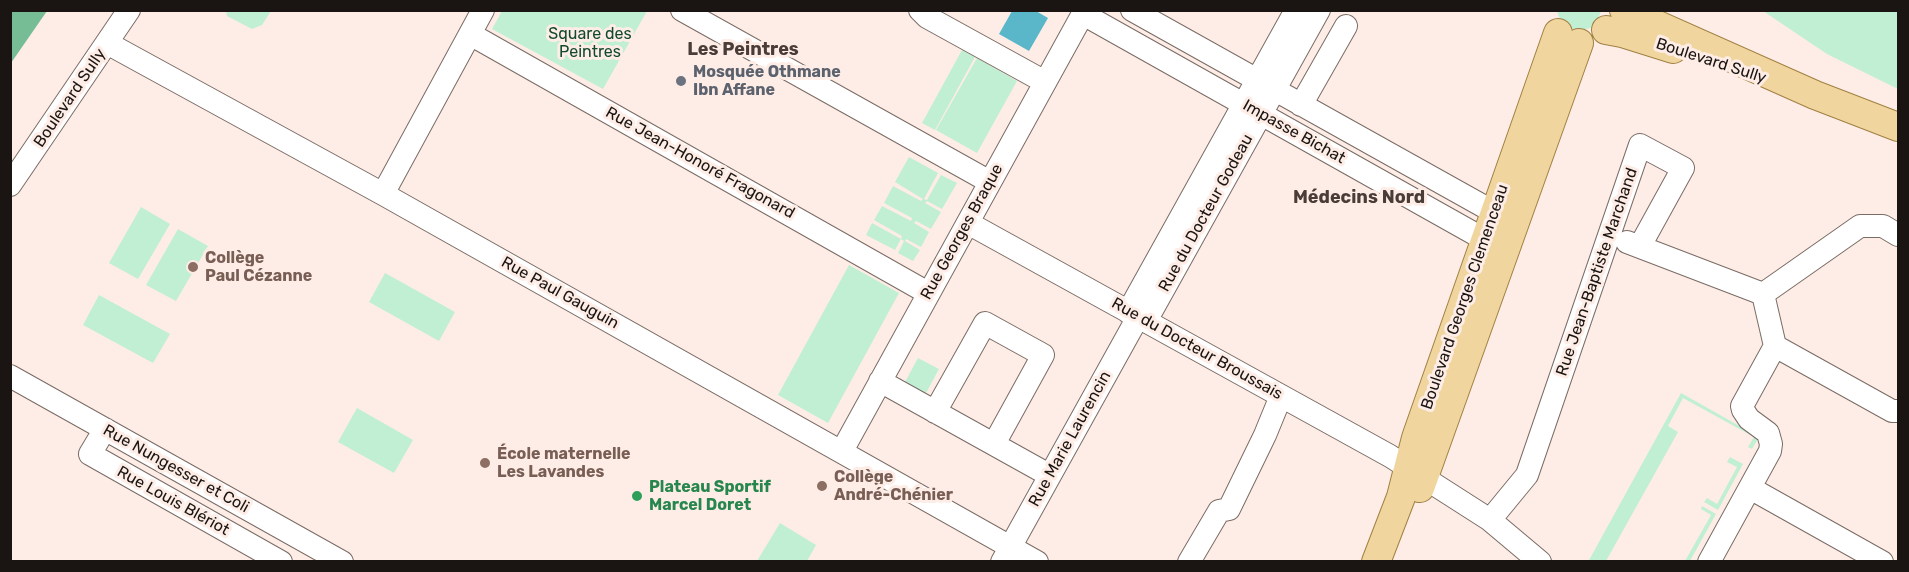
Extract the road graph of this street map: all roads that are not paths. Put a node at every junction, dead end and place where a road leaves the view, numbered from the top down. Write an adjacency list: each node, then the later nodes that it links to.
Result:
1 (129, 10): 13 (street, Boulevard Sully)
2 (483, 10): 12 (street)
3 (682, 10): 19 (street)
4 (920, 10): 14 (street)
5 (1132, 10): 15 (street, Impasse Bichat)
6 (1296, 10): 15 (street, Rue du Docteur Godeau)
7 (1319, 10): 15 (street, Rue du Docteur Godeau)
8 (1084, 12): 14 (street, Rue Georges Braque); 17 (street, Impasse Bichat)
9 (1614, 17): 11 (main road); 18 (main road, Boulevard Sully)
10 (1346, 26): 16 (street)
11 (1562, 29): 22 (main road, Boulevard Georges Clemenceau)
12 (470, 34): 21 (street); 28 (street, Rue Jean-Honoré Fragonard)
13 (107, 43): 20 (street, Boulevard Sully); 21 (street, Rue Paul Gauguin)
14 (1045, 82): 19 (street, Rue Georges Braque)
15 (1267, 84): 16 (street, Impasse Bichat); 17 (street, Rue du Docteur Godeau)
16 (1301, 105): 22 (street, Impasse Bichat)
17 (1253, 109): 26 (street, Impasse Bichat); 30 (street, Rue du Docteur Godeau)
18 (1899, 128)
19 (990, 182): 23 (street, Rue Georges Braque)
20 (10, 185)
21 (383, 194): 39 (street, Rue Paul Gauguin)
22 (1505, 218): 26 (main road, Boulevard Georges Clemenceau)
23 (968, 223): 28 (street, Rue Georges Braque); 30 (street, Rue du Docteur Broussais)
24 (1899, 235): 29 (street)
25 (1610, 236): 27 (street); 27 (street, Rue Jean-Baptiste Marchand); 43 (street, Rue Jean-Baptiste Marchand)
26 (1495, 245): 40 (main road, Boulevard Georges Clemenceau)
27 (1640, 246): 29 (street)
28 (928, 292): 33 (street, Rue Georges Braque)
29 (1763, 294): 31 (street)
30 (1137, 317): 34 (street, Rue du Docteur Broussais); 41 (street, Rue Marie Laurencin)
31 (1775, 346): 35 (street); 42 (street)
32 (10, 376): 37 (street, Rue Nungesser et Coli)
33 (880, 381): 36 (street); 39 (street, Rue Georges Braque)
34 (1281, 396): 40 (street, Rue du Docteur Broussais); 48 (street)
35 (1899, 411)
36 (935, 412): 38 (street); 38 (street)
37 (105, 429): 45 (street, Rue Louis Blériot); 46 (street, Rue Nungesser et Coli)
38 (994, 444): 41 (street)
39 (842, 452): 44 (street, Rue Paul Gauguin)
40 (1416, 473): 43 (street); 49 (main road, Boulevard Georges Clemenceau); 50 (main road, Boulevard Georges Clemenceau)
41 (1049, 475): 44 (street, Rue Marie Laurencin)
42 (1750, 488): 52 (street); 53 (street)
43 (1490, 520): 51 (street)
44 (1006, 554): 47 (street, Rue Paul Gauguin)
45 (281, 561)
46 (342, 561)
47 (1037, 561)
48 (1189, 561)
49 (1376, 561)
50 (1393, 561)
51 (1540, 561)
52 (1709, 561)
53 (1882, 561)

